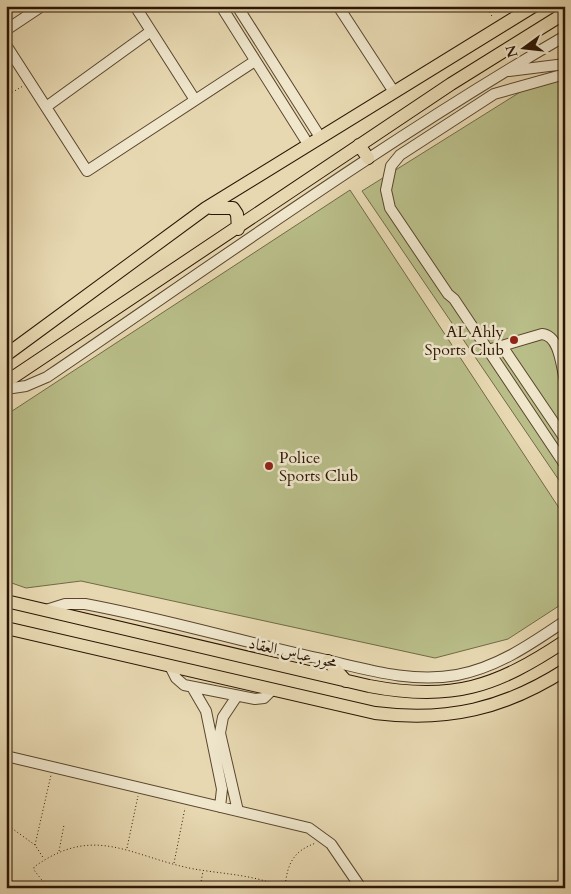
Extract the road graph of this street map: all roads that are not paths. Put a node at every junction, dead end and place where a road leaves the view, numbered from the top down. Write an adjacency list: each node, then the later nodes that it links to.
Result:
1 (42, 6): 8 (street)
2 (135, 6): 9 (street)
3 (221, 6): 12 (street)
4 (237, 6): 21 (street)
5 (338, 6): 17 (street)
6 (534, 6): 17 (main road)
7 (565, 13): 23 (main road)
8 (6, 30)
9 (151, 31): 18 (street); 20 (street)
10 (565, 36): 14 (street)
11 (6, 45): 20 (street)
12 (255, 61): 18 (street); 22 (street)
13 (565, 64): 14 (street)
14 (504, 72): 24 (street)
15 (565, 74): 19 (street)
16 (565, 79): 19 (street)
17 (394, 92): 21 (main road)
18 (195, 100): 20 (street)
19 (483, 102): 27 (street)
20 (46, 107)
21 (320, 137): 22 (main road)
22 (308, 144): 25 (main road)
23 (360, 145): 24 (main road); 26 (main road)
24 (368, 158): 33 (street)
25 (206, 208): 26 (main road); 30 (main road)
26 (238, 229): 32 (main road)
27 (448, 294): 29 (street); 36 (street)
28 (502, 346): 29 (street); 31 (street); 34 (street)
29 (488, 350): 35 (street)
30 (6, 355)
31 (565, 380)
32 (6, 382)
33 (6, 390)
34 (565, 439)
35 (565, 465)
36 (565, 474)
37 (6, 601): 38 (main road, محور عباس العقاد)
38 (46, 610): 42 (street); 45 (main road, محور عباس العقاد)
39 (565, 621): 42 (street)
40 (6, 628): 43 (main road)
41 (565, 641): 45 (main road, محور عباس العقاد)
42 (328, 661): 45 (main road)
43 (170, 666): 46 (street); 47 (main road)
44 (565, 670): 47 (main road)
45 (346, 681)
46 (192, 687): 48 (street); 49 (street)
47 (273, 690): 48 (street)
48 (237, 696): 49 (street)
49 (218, 745): 51 (street)
50 (6, 756): 52 (street)
51 (225, 780): 52 (street); 53 (street)
52 (220, 807): 53 (street)
53 (238, 811): 54 (street)
54 (361, 888)

